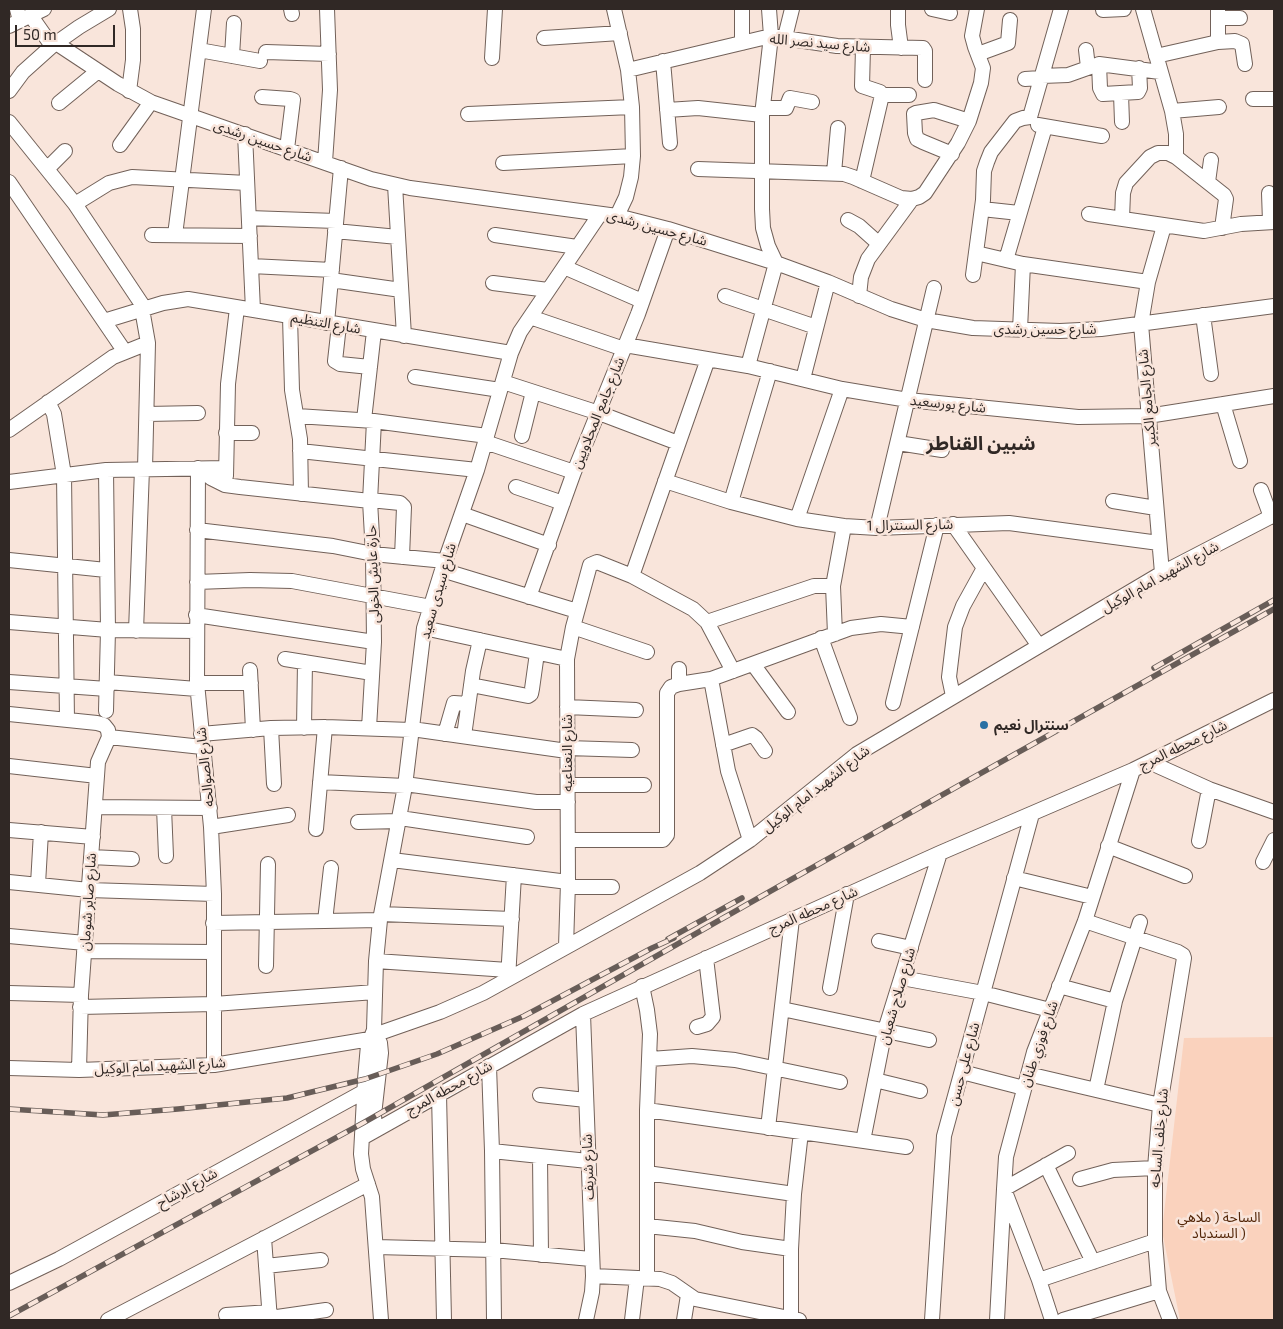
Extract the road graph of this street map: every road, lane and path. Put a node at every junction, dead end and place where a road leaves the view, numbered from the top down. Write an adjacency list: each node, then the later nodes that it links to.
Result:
1 (44, 9): 20 (street)
2 (109, 9): 29 (street)
3 (130, 9): 52 (street)
4 (204, 9): 32 (street)
5 (327, 9): 34 (street)
6 (495, 9): 38 (street)
7 (614, 9): 24 (street)
8 (742, 9): 28 (street)
9 (769, 9): 25 (street)
10 (792, 9): 25 (street)
11 (898, 9): 31 (street)
12 (932, 9): 18 (street)
13 (977, 9): 35 (street)
14 (1061, 9): 48 (street)
15 (1124, 9): 17 (street)
16 (1143, 9): 37 (street)
17 (1103, 10)
18 (950, 13)
19 (1218, 14): 21 (street); 27 (street)
20 (19, 18): 29 (street)
21 (1240, 18)
22 (1010, 20): 35 (street)
23 (234, 23): 36 (street)
24 (620, 33): 26 (street); 43 (street)
25 (778, 36): 28 (street, شارع سيد نصر الله); 30 (street, شارع سيد نصر الله); 66 (street)
26 (544, 38)
27 (1218, 42): 37 (street); 40 (street)
28 (742, 43): 39 (street, شارع سيد نصر الله)
29 (54, 45): 44 (street, شارع حسين رشدى); 45 (street)
30 (863, 48): 31 (street, شارع سيد نصر الله); 54 (street)
31 (901, 48): 50 (street, شارع سيد نصر الله)
32 (199, 50): 36 (street); 68 (street)
33 (1086, 50): 41 (street)
34 (329, 54): 36 (street); 85 (street)
35 (978, 54): 70 (street)
36 (232, 56)
37 (1156, 56): 46 (street)
38 (492, 58)
39 (663, 61): 43 (street, شارع سيد نصر الله); 64 (street)
40 (1244, 64)
41 (1094, 65): 42 (street); 48 (street); 53 (street)
42 (1139, 68): 46 (street); 53 (street)
43 (628, 70): 62 (street)
44 (98, 71): 52 (street, شارع حسين رشدى); 61 (street)
45 (23, 72): 47 (street); 51 (street)
46 (1160, 72): 65 (street)
47 (9, 75)
48 (1041, 77): 49 (street); 69 (street)
49 (1025, 79)
50 (925, 80)
51 (9, 91)
52 (129, 91): 59 (street, شارع حسين رشدى)
53 (1121, 94): 72 (street)
54 (882, 95): 55 (street); 93 (street)
55 (909, 95)
56 (262, 97): 79 (street)
57 (1253, 99): 58 (street)
58 (1274, 99)
59 (151, 102): 68 (street, شارع حسين رشدى); 78 (street)
60 (812, 102): 66 (street)
61 (59, 103)
62 (632, 107): 67 (street); 82 (street)
63 (1219, 107): 65 (street)
64 (667, 110): 66 (street); 77 (street)
65 (1172, 111): 83 (street)
66 (763, 112): 90 (street)
67 (468, 114)
68 (191, 116): 75 (street, شارع حسين رشدى); 92 (street)
69 (1030, 118): 73 (street); 101 (street)
70 (969, 121): 81 (street); 81 (street)
71 (9, 122): 88 (street)
72 (1122, 122)
73 (1045, 127): 76 (street); 102 (street)
74 (838, 128): 91 (street)
75 (245, 134): 79 (street, شارع حسين رشدى); 96 (street)
76 (1102, 136)
77 (670, 143)
78 (120, 145)
79 (287, 149): 85 (street, شارع حسين رشدى)
80 (66, 151): 88 (street)
81 (952, 154): 99 (street)
82 (633, 156): 86 (street); 105 (street)
83 (1176, 157): 95 (street); 107 (street)
84 (1211, 160): 95 (street)
85 (325, 162): 87 (street, شارع حسين رشدى)
86 (503, 163)
87 (341, 168): 97 (street, شارع حسين رشدى); 110 (street)
88 (47, 169): 100 (street)
89 (698, 169): 90 (street)
90 (763, 171): 91 (street); 123 (street)
91 (834, 173): 93 (street)
92 (182, 178): 96 (street); 100 (street); 116 (street)
93 (862, 180): 99 (street)
94 (9, 182): 147 (street)
95 (1208, 182): 112 (street)
96 (247, 183): 106 (street)
97 (395, 184): 103 (street, شارع حسين رشدى); 118 (street)
98 (1270, 192): 109 (street)
99 (912, 199): 119 (street)
100 (75, 204): 140 (street)
101 (982, 209): 102 (street); 121 (street)
102 (1019, 213): 122 (street)
103 (600, 214): 105 (street, شارع حسين رشدى); 120 (street, شارع سيدى سعيد)
104 (1088, 214): 107 (street)
105 (617, 216): 113 (street, شارع حسين رشدى)
106 (249, 218): 110 (street); 117 (street)
107 (1122, 219): 111 (street)
108 (848, 220): 119 (street)
109 (1272, 222): 112 (street)
110 (336, 226): 118 (street); 127 (street)
111 (1164, 226): 112 (street); 130 (street, شارع الجامع الكبير)
112 (1222, 228)
113 (668, 229): 123 (street, شارع حسين رشدى); 137 (street, شارع جامع المحلاويين)
114 (152, 235): 116 (street)
115 (495, 235): 120 (street)
116 (175, 236): 117 (street)
117 (250, 236): 125 (street)
118 (398, 237): 133 (street)
119 (878, 242): 136 (street)
120 (577, 247): 126 (street, شارع سيدى سعيد)
121 (976, 253): 122 (street); 128 (street)
122 (1006, 260): 124 (street)
123 (776, 263): 129 (street, شارع حسين رشدى); 141 (street)
124 (1023, 264): 130 (street); 151 (street)
125 (251, 266): 127 (street); 142 (street)
126 (564, 267): 134 (street, شارع سيدى سعيد); 137 (street)
127 (331, 275): 133 (street); 148 (street)
128 (973, 275)
129 (828, 282): 136 (street, شارع حسين رشدى); 150 (street)
130 (1148, 282): 149 (street, شارع الجامع الكبير)
131 (493, 283): 134 (street)
132 (934, 288): 146 (street)
133 (401, 290): 153 (street)
134 (548, 290): 145 (street, شارع سيدى سعيد)
135 (725, 296): 141 (street)
136 (859, 296): 146 (street, شارع حسين رشدى)
137 (642, 301): 155 (street, شارع جامع المحلاويين)
138 (1274, 306): 143 (street, شارع حسين رشدى)
139 (237, 308): 140 (street, شارع التنظيم); 142 (street, شارع التنظيم); 179 (street)
140 (143, 309): 147 (street, شارع التنظيم); 154 (street)
141 (764, 309): 150 (street); 159 (street)
142 (253, 310): 144 (street, شارع التنظيم)
143 (1203, 315): 149 (street, شارع حسين رشدى); 162 (street)
144 (290, 316): 148 (street, شارع التنظيم); 175 (street)
145 (530, 316): 155 (street, شارع بورسعيد); 157 (street, شارع سيدى سعيد)
146 (926, 320): 151 (street, شارع حسين رشدى); 169 (street)
147 (104, 321): 156 (street)
148 (333, 324): 152 (street, شارع التنظيم); 160 (street)
149 (1141, 324): 151 (street, شارع حسين رشدى); 176 (street, شارع الجامع الكبير)
150 (816, 327): 164 (street)
151 (1020, 330)
152 (374, 331): 153 (street, شارع التنظيم); 160 (street, حارة عايش الخولى)
153 (404, 336): 157 (street, شارع التنظيم)
154 (148, 343): 156 (street); 174 (street)
155 (625, 347): 158 (street, شارع بورسعيد); 173 (street, شارع جامع المحلاويين)
156 (125, 352): 170 (street)
157 (511, 353): 165 (street, شارع سيدى سعيد)
158 (708, 359): 159 (street, شارع بورسعيد); 183 (street)
159 (748, 366): 161 (street, شارع بورسعيد)
160 (370, 367): 177 (street, حارة عايش الخولى)
161 (770, 371): 164 (street, شارع بورسعيد); 204 (street)
162 (1211, 374)
163 (414, 377): 165 (street)
164 (803, 379): 166 (street, شارع بورسعيد)
165 (501, 386): 167 (street); 182 (street, شارع سيدى سعيد)
166 (842, 389): 169 (street, شارع بورسعيد); 209 (street)
167 (533, 392): 173 (street); 181 (street)
168 (1274, 396): 171 (street, شارع بورسعيد)
169 (908, 400): 176 (street, شارع بورسعيد); 184 (street)
170 (48, 402): 178 (street); 195 (street)
171 (1223, 404): 176 (street, شارع بورسعيد); 188 (street)
172 (198, 413): 174 (street)
173 (599, 413): 183 (street); 194 (street, شارع جامع المحلاويين)
174 (146, 414): 191 (street)
175 (297, 416): 177 (street); 186 (street)
176 (1148, 416): 206 (street, شارع الجامع الكبير)
177 (369, 420): 182 (street); 187 (street, حارة عايش الخولى)
178 (9, 430)
179 (226, 433): 180 (street); 190 (street)
180 (252, 433)
181 (522, 436)
182 (486, 439): 193 (street, شارع سيدى سعيد); 194 (street)
183 (678, 443): 197 (street)
184 (898, 443): 185 (street); 213 (street)
185 (942, 450)
186 (300, 451): 187 (street); 201 (street)
187 (372, 458): 193 (street); 202 (street, حارة عايش الخولى)
188 (1240, 461)
189 (198, 468): 190 (street); 191 (street); 198 (street); 214 (street, شارع الصوالحه)
190 (226, 468): 198 (street)
191 (143, 469): 192 (street); 240 (street)
192 (106, 470): 195 (street); 223 (street)
193 (477, 470): 207 (street, شارع سيدى سعيد)
194 (574, 472): 205 (street, شارع جامع المحلاويين)
195 (64, 475): 196 (street); 220 (street)
196 (9, 482)
197 (665, 482): 204 (street, شارع السنترال 1); 225 (street)
198 (226, 485): 201 (street)
199 (516, 487): 205 (street)
200 (1261, 490): 208 (street)
201 (301, 494): 202 (street)
202 (370, 500): 217 (street, حارة عايش الخولى); 218 (street)
203 (1112, 501): 206 (street)
204 (731, 502): 209 (street, شارع السنترال 1)
205 (563, 503): 216 (street, شارع جامع المحلاويين)
206 (1156, 508): 215 (street, شارع الجامع الكبير)
207 (462, 514): 216 (street); 221 (street, شارع سيدى سعيد)
208 (1273, 516): 224 (street, شارع الشهيد امام الوكيل)
209 (797, 519): 212 (street, شارع السنترال 1)
210 (953, 524): 211 (street, شارع السنترال 1); 215 (street, شارع السنترال 1); 222 (street)
211 (937, 525): 213 (street, شارع السنترال 1); 237 (street)
212 (844, 526): 213 (street, شارع السنترال 1); 227 (street)
213 (877, 528)
214 (198, 530): 217 (street); 226 (street, شارع الصوالحه)
215 (1159, 543): 224 (street, شارع الجامع الكبير)
216 (549, 545): 229 (street, شارع جامع المحلاويين)
217 (373, 554): 218 (street); 228 (street, حارة عايش الخولى)
218 (402, 556): 221 (street)
219 (9, 560): 220 (street)
220 (66, 566): 223 (street); 235 (street)
221 (444, 566): 229 (street); 230 (street, شارع سيدى سعيد)
222 (984, 568): 245 (street); 260 (street)
223 (106, 570): 239 (street)
224 (1162, 573): 245 (street, شارع الشهيد امام الوكيل)
225 (632, 576): 231 (street, شارع النعناعيه); 234 (street)
226 (197, 582): 228 (street); 232 (street, شارع الصوالحه)
227 (833, 586): 234 (street); 242 (street)
228 (374, 596): 230 (street); 244 (street, حارة عايش الخولى)
229 (529, 597): 231 (street)
230 (431, 607): 238 (street, شارع سيدى سعيد)
231 (577, 612): 236 (street, شارع النعناعيه)
232 (196, 615): 241 (street, شارع الصوالحه); 244 (street)
233 (9, 622): 235 (street)
234 (707, 622): 252 (street)
235 (67, 627): 239 (street); 257 (street)
236 (573, 627): 246 (street); 249 (street, شارع النعناعيه)
237 (912, 627): 242 (street); 262 (street)
238 (424, 628): 243 (street); 276 (street, شارع سيدى سعيد)
239 (108, 630): 240 (street); 258 (street)
240 (136, 630): 241 (street)
241 (196, 631): 259 (street, شارع الصوالحه)
242 (828, 636): 251 (street); 269 (street)
243 (480, 640): 247 (street); 256 (street)
244 (374, 642): 253 (street, حارة عايش الخولى)
245 (1039, 646): 260 (street, شارع الشهيد امام الوكيل)
246 (647, 652)
247 (537, 653): 249 (street); 256 (street)
248 (285, 659): 250 (street)
249 (568, 659): 264 (street, شارع النعناعيه)
250 (305, 662): 253 (street); 273 (street)
251 (753, 664): 252 (street); 267 (street)
252 (733, 671): 254 (street)
253 (372, 673): 274 (street, حارة عايش الخولى)
254 (711, 679): 281 (street); 310 (street)
255 (9, 682): 257 (street)
256 (471, 685): 263 (street)
257 (67, 686): 258 (street); 270 (street)
258 (107, 686): 259 (street); 266 (street)
259 (197, 686): 275 (street); 280 (street, شارع الصوالحه)
260 (954, 696): 311 (street, شارع الشهيد امام الوكيل)
261 (1274, 700): 285 (street, شارع محطه المرج)
262 (894, 703)
263 (468, 704): 277 (street); 278 (street)
264 (567, 707): 265 (street); 282 (street, شارع النعناعيه)
265 (636, 710)
266 (106, 711)
267 (788, 712)
268 (9, 714): 270 (street)
269 (850, 718)
270 (67, 720): 279 (street)
271 (325, 727): 273 (street); 274 (street); 289 (street)
272 (271, 728): 273 (street); 275 (street); 290 (street)
273 (304, 728)
274 (369, 728): 276 (street)
275 (253, 730): 280 (street)
276 (412, 730): 277 (street); 291 (street, شارع سيدى سعيد)
277 (445, 734): 278 (street)
278 (464, 736): 282 (street)
279 (109, 737): 280 (street); 288 (street, شارع صابر شومان)
280 (202, 741): 298 (street, شارع الصوالحه)
281 (723, 745): 284 (street); 311 (street)
282 (568, 750): 283 (street); 292 (street, شارع النعناعيه)
283 (632, 750)
284 (765, 751)
285 (1149, 762): 287 (street, شارع محطه المرج); 294 (street)
286 (9, 766): 288 (street)
287 (1133, 770): 300 (street, شارع محطه المرج); 314 (street, شارع فوزي طنان)
288 (97, 776): 296 (street, شارع صابر شومان)
289 (320, 782): 291 (street); 305 (street)
290 (274, 784)
291 (405, 785): 295 (street); 302 (street, شارع سيدى سعيد)
292 (568, 785): 293 (street); 295 (street, شارع النعناعيه)
293 (644, 785)
294 (1209, 789): 299 (street); 313 (street)
295 (568, 802): 310 (street, شارع النعناعيه)
296 (95, 807): 297 (street); 308 (street, شارع صابر شومان)
297 (164, 808): 298 (street); 316 (street)
298 (210, 808): 304 (street, شارع الصوالحه)
299 (1274, 812)
300 (1032, 814): 315 (street, شارع محطه المرج); 325 (street, شارع على حسن)
301 (288, 815): 304 (street)
302 (399, 820): 303 (street); 309 (street); 319 (street, شارع سيدى سعيد)
303 (358, 822)
304 (211, 827): 331 (street, شارع الصوالحه)
305 (316, 829)
306 (9, 830): 307 (street)
307 (41, 832): 308 (street); 327 (street)
308 (92, 837): 317 (street, شارع صابر شومان)
309 (527, 837)
310 (568, 840): 328 (street, شارع النعناعيه)
311 (750, 840): 346 (street, شارع الشهيد امام الوكيل)
312 (1274, 840): 320 (street)
313 (1199, 841)
314 (1108, 846): 324 (street); 333 (street, شارع فوزي طنان)
315 (940, 853): 332 (street, شارع محطه المرج); 347 (street, شارع صلاح شعبان)
316 (166, 856)
317 (91, 858): 318 (street); 330 (street, شارع صابر شومان)
318 (132, 859)
319 (392, 860): 323 (street); 334 (street, شارع سيدى سعيد)
320 (1263, 862)
321 (268, 864): 339 (street)
322 (331, 868): 337 (street)
323 (514, 875): 328 (street); 335 (street)
324 (1185, 876)
325 (1014, 878): 333 (street); 359 (street, شارع على حسن)
326 (9, 882): 327 (street)
327 (38, 884): 330 (street)
328 (568, 885): 329 (street); 346 (street, شارع النعناعيه)
329 (612, 887)
330 (90, 890): 331 (street); 345 (street, شارع صابر شومان)
331 (214, 894): 341 (street, شارع الصوالحه)
332 (847, 894): 336 (street, شارع محطه المرج); 356 (street)
333 (1092, 897): 338 (street, شارع فوزي طنان)
334 (381, 917): 335 (street); 337 (street); 350 (street, شارع سيدى سعيد)
335 (512, 919): 352 (street)
336 (792, 919): 349 (street, شارع محطه المرج); 363 (street)
337 (325, 921): 339 (street)
338 (1085, 921): 343 (street); 355 (street, شارع فوزي طنان)
339 (267, 922): 341 (street); 351 (street)
340 (1140, 922): 343 (street)
341 (213, 923): 348 (street, شارع الصوالحه)
342 (9, 936): 345 (street)
343 (1135, 938): 361 (street); 387 (street, شارع خلف الساحه)
344 (879, 941): 347 (street)
345 (85, 947): 348 (street); 360 (street, شارع صابر شومان)
346 (566, 947): 352 (street, شارع الشهيد امام الوكيل)
347 (911, 948): 353 (street, شارع صلاح شعبان)
348 (213, 952): 362 (street, شارع الصوالحه)
349 (706, 958): 354 (street, شارع محطه المرج); 366 (street)
350 (376, 961): 352 (street); 357 (street, شارع سيدى سعيد)
351 (266, 966)
352 (508, 975): 368 (street, شارع الشهيد امام الوكيل)
353 (902, 978): 359 (street); 367 (street, شارع صلاح شعبان)
354 (642, 986): 365 (street, شارع محطه المرج); 370 (street)
355 (1059, 986): 361 (street); 364 (street, شارع فوزي طنان)
356 (830, 988)
357 (375, 992): 362 (street); 368 (street, شارع سيدى سعيد)
358 (9, 993): 360 (street)
359 (983, 993): 364 (street); 376 (street, شارع على حسن)
360 (80, 1001): 362 (street); 375 (street, شارع صابر شومان)
361 (1115, 1001): 381 (street)
362 (214, 1004): 371 (street, شارع الصوالحه)
363 (782, 1009): 367 (street); 374 (street)
364 (1050, 1010): 377 (street, شارع فوزي طنان)
365 (583, 1014): 372 (street, شارع محطه المرج); 386 (street, شارع شريف)
366 (697, 1027)
367 (885, 1030): 369 (street); 378 (street, شارع صلاح شعبان)
368 (374, 1034): 371 (street, شارع الشهيد امام الوكيل); 382 (street); 390 (street)
369 (929, 1040)
370 (650, 1058): 374 (street); 388 (street)
371 (214, 1065): 375 (street, شارع الشهيد امام الوكيل)
372 (489, 1066): 384 (street, شارع محطه المرج); 395 (street)
373 (9, 1068): 375 (street, شارع الشهيد امام الوكيل)
374 (775, 1068): 379 (street); 389 (street)
375 (79, 1070)
376 (962, 1072): 380 (street); 435 (street, شارع على حسن)
377 (1028, 1074): 380 (street, شارع فوزي طنان); 381 (street)
378 (875, 1080): 383 (street); 393 (street, شارع صلاح شعبان)
379 (840, 1082)
380 (1024, 1088): 404 (street, شارع فوزي طنان)
381 (1096, 1090): 387 (street)
382 (365, 1091): 392 (street); 421 (street, شارع الرشاح)
383 (920, 1091)
384 (439, 1094): 390 (street, شارع محطه المرج); 410 (street)
385 (540, 1095): 386 (street)
386 (586, 1100): 398 (street, شارع شريف)
387 (1160, 1105): 400 (street, شارع خلف الساحه)
388 (647, 1110): 389 (street); 401 (street)
389 (768, 1128): 391 (street)
390 (375, 1130): 392 (street, شارع محطه المرج)
391 (801, 1132): 393 (street); 405 (street)
392 (362, 1138): 403 (street)
393 (863, 1141): 394 (street)
394 (906, 1147)
395 (492, 1151): 397 (street); 412 (street)
396 (1068, 1153): 399 (street)
397 (540, 1156): 398 (street); 413 (street)
398 (588, 1161): 414 (street, شارع شريف)
399 (1046, 1165): 404 (street); 416 (street)
400 (1155, 1168): 402 (street); 408 (street, شارع خلف الساحه)
401 (647, 1173): 405 (street); 406 (street)
402 (1080, 1179)
403 (368, 1184): 407 (street); 409 (street)
404 (1004, 1189): 420 (street, شارع فوزي طنان); 436 (street)
405 (794, 1194): 411 (street)
406 (647, 1226): 411 (street); 419 (street)
407 (264, 1238): 417 (street); 427 (street)
408 (1155, 1241): 416 (street); 422 (street, شارع خلف الساحه)
409 (376, 1246): 410 (street); 428 (street)
410 (443, 1248): 412 (street); 429 (street)
411 (790, 1249): 434 (street)
412 (493, 1250): 413 (street); 430 (street)
413 (541, 1254): 414 (street)
414 (592, 1259): 418 (street, شارع شريف)
415 (321, 1260): 417 (street)
416 (1093, 1262): 420 (street)
417 (266, 1266): 426 (street)
418 (593, 1276): 419 (street); 431 (street, شارع شريف)
419 (642, 1278): 423 (street); 432 (street)
420 (1039, 1280): 437 (street, شارع فوزي طنان)
421 (9, 1283)
422 (1159, 1291): 438 (street); 439 (street, شارع خلف الساحه)
423 (688, 1295): 433 (street); 434 (street)
424 (326, 1310): 426 (street)
425 (226, 1315): 426 (street)
426 (270, 1317)
427 (108, 1320)
428 (381, 1320)
429 (444, 1320)
430 (494, 1320)
431 (586, 1320)
432 (632, 1320)
433 (684, 1320)
434 (793, 1320)
435 (932, 1320)
436 (997, 1320)
437 (1052, 1320)
438 (1063, 1320)
439 (1170, 1320)

